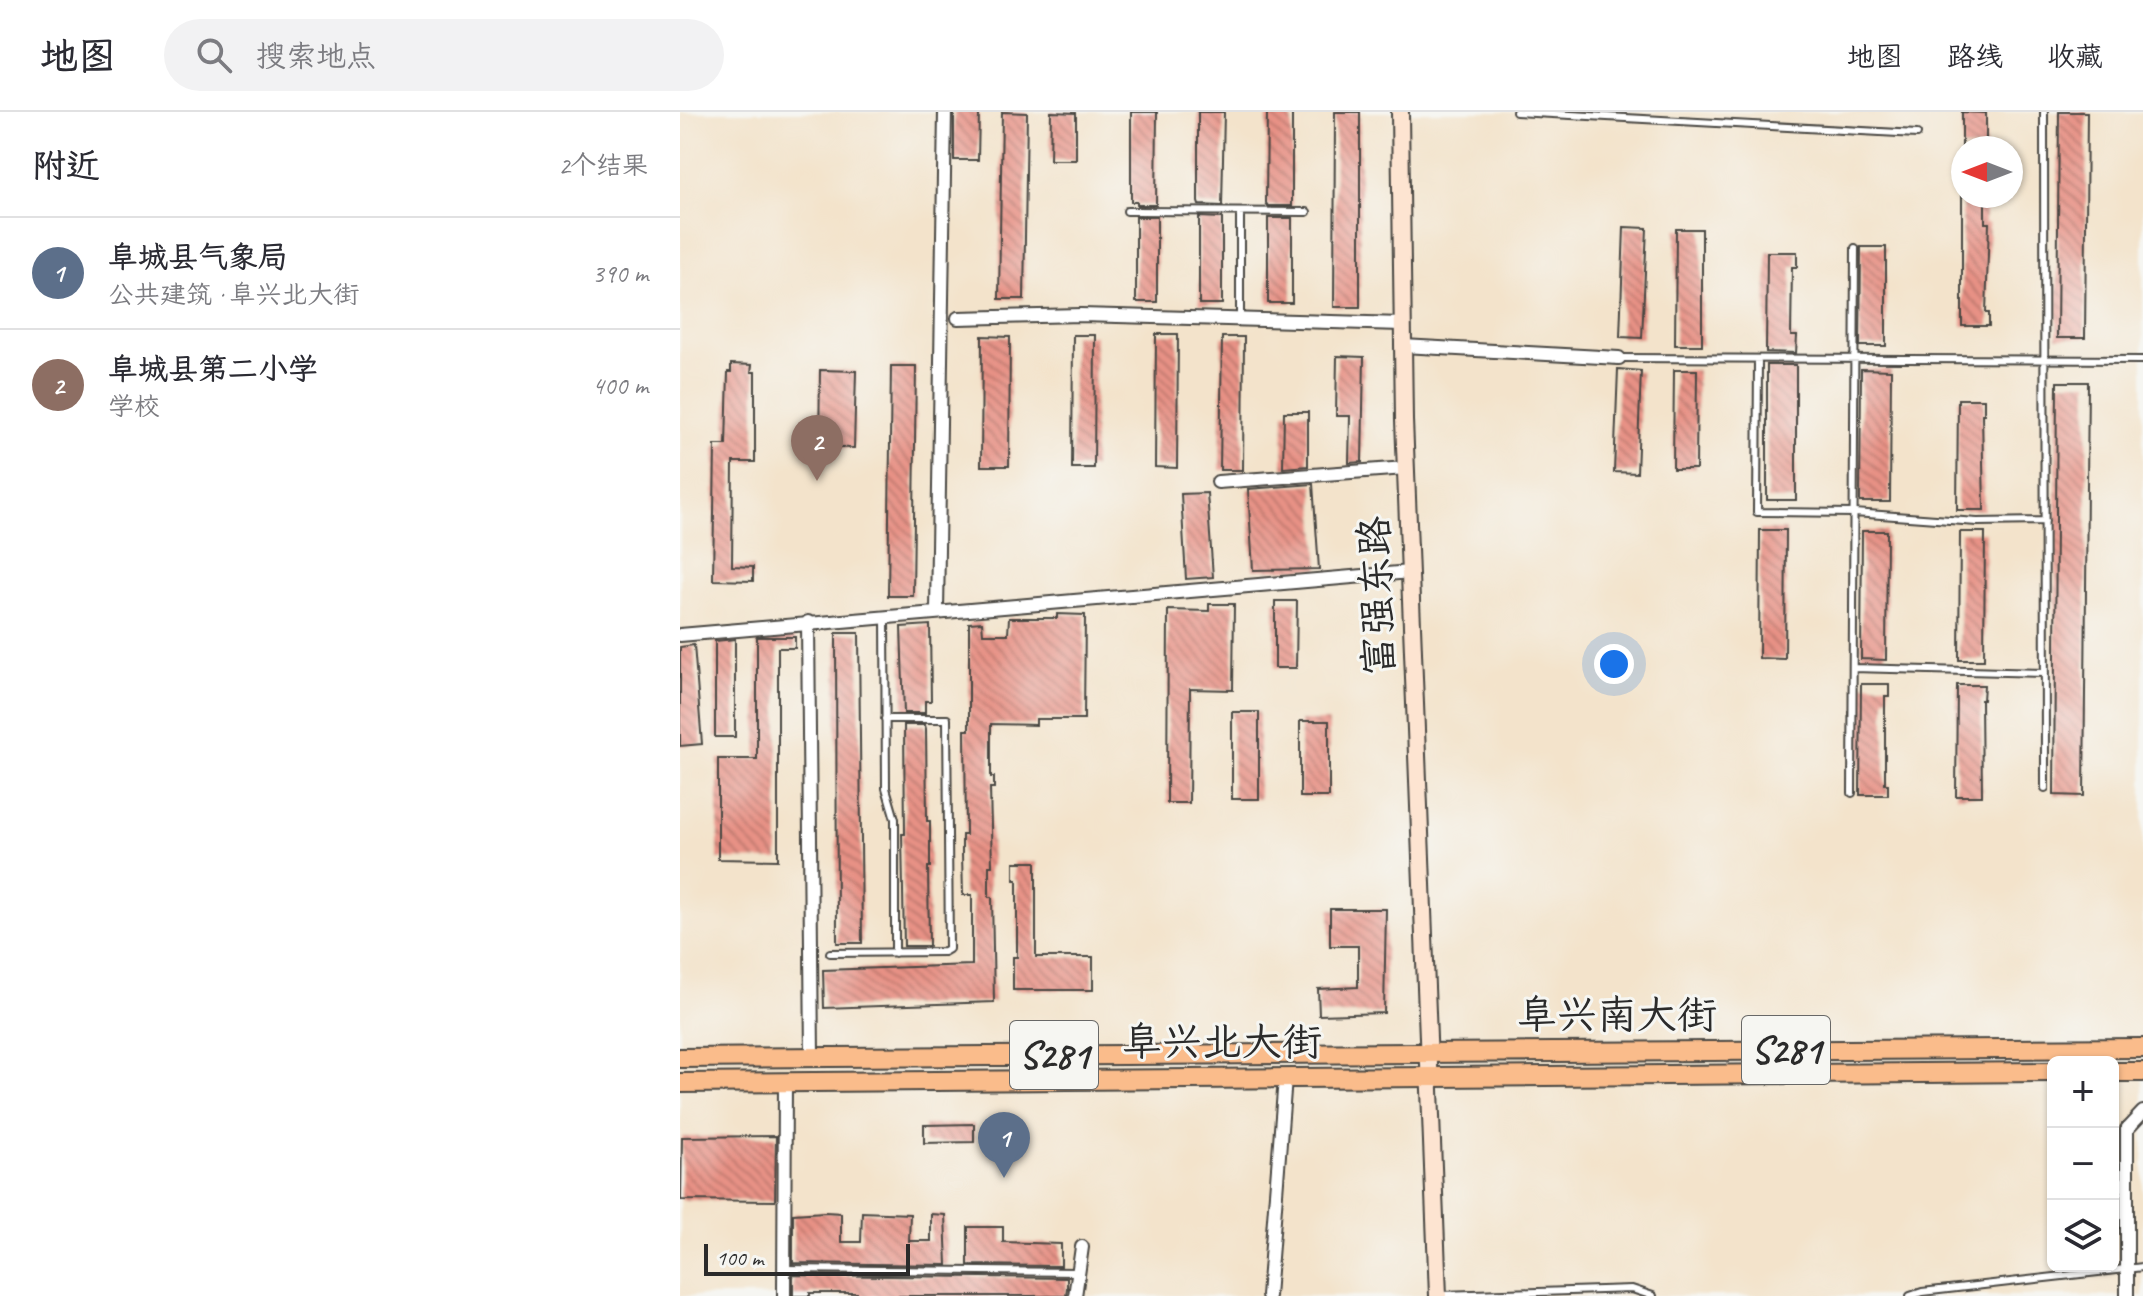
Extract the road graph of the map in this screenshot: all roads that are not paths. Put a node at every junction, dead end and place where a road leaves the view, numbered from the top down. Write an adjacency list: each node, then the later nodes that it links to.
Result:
1 (945, 112): 24 (street)
2 (1400, 112): 12 (street, 富强东路)
3 (1516, 112): 5 (lane)
4 (2044, 112): 17 (lane)
5 (1917, 134)
6 (1127, 211): 7 (lane)
7 (1240, 212): 8 (lane); 11 (lane)
8 (1307, 212)
9 (1855, 248): 16 (lane)
10 (958, 318): 11 (street)
11 (1240, 319): 12 (street)
12 (1403, 324): 13 (street, 富强东路)
13 (1403, 346): 14 (street); 19 (street, 富强东路)
14 (1619, 358): 15 (lane)
15 (1758, 359): 16 (lane); 21 (lane)
16 (1854, 360): 17 (lane); 21 (lane)
17 (2044, 360): 18 (lane); 22 (lane)
18 (2143, 360)
19 (1406, 468): 20 (street); 23 (street, 富强东路)
20 (1218, 482)
21 (1854, 513): 22 (lane); 28 (lane)
22 (2045, 521): 29 (lane)
23 (1410, 572): 24 (street); 36 (street, 富强东路)
24 (937, 611): 25 (street)
25 (885, 616): 26 (street); 30 (lane)
26 (808, 622): 27 (street); 37 (street)
27 (680, 635)
28 (1853, 668): 29 (lane); 32 (lane)
29 (2045, 673): 31 (lane)
30 (885, 719): 34 (lane); 34 (lane)
31 (2045, 788)
32 (1852, 793)
33 (830, 953): 34 (lane)
34 (895, 953)
35 (2143, 1048): 36 (main road, 阜兴南大街 / S281)
36 (1428, 1053): 37 (main road, 阜兴北大街 / S281); 42 (street, 富强东路)
37 (812, 1057): 38 (main road, 阜兴北大街 / S281)
38 (680, 1058)
39 (2047, 1072): 42 (main road, 阜兴南大街 / S281)
40 (2119, 1072): 41 (main road)
41 (2143, 1072)
42 (1430, 1077): 43 (main road, 阜兴北大街 / S281); 55 (street, 富强东路)
43 (1285, 1078): 44 (main road, 阜兴北大街 / S281); 54 (street)
44 (785, 1082): 45 (main road, 阜兴北大街 / S281); 49 (street)
45 (680, 1083)
46 (2143, 1112): 50 (street)
47 (1082, 1247): 51 (street)
48 (2143, 1267): 50 (lane)
49 (784, 1269): 51 (lane); 52 (street)
50 (2127, 1269): 57 (lane); 58 (street)
51 (1078, 1272): 53 (street)
52 (784, 1296)
53 (1075, 1296)
54 (1268, 1296)
55 (1438, 1296): 56 (lane)
56 (1653, 1296)
57 (1910, 1296)
58 (2127, 1296)

